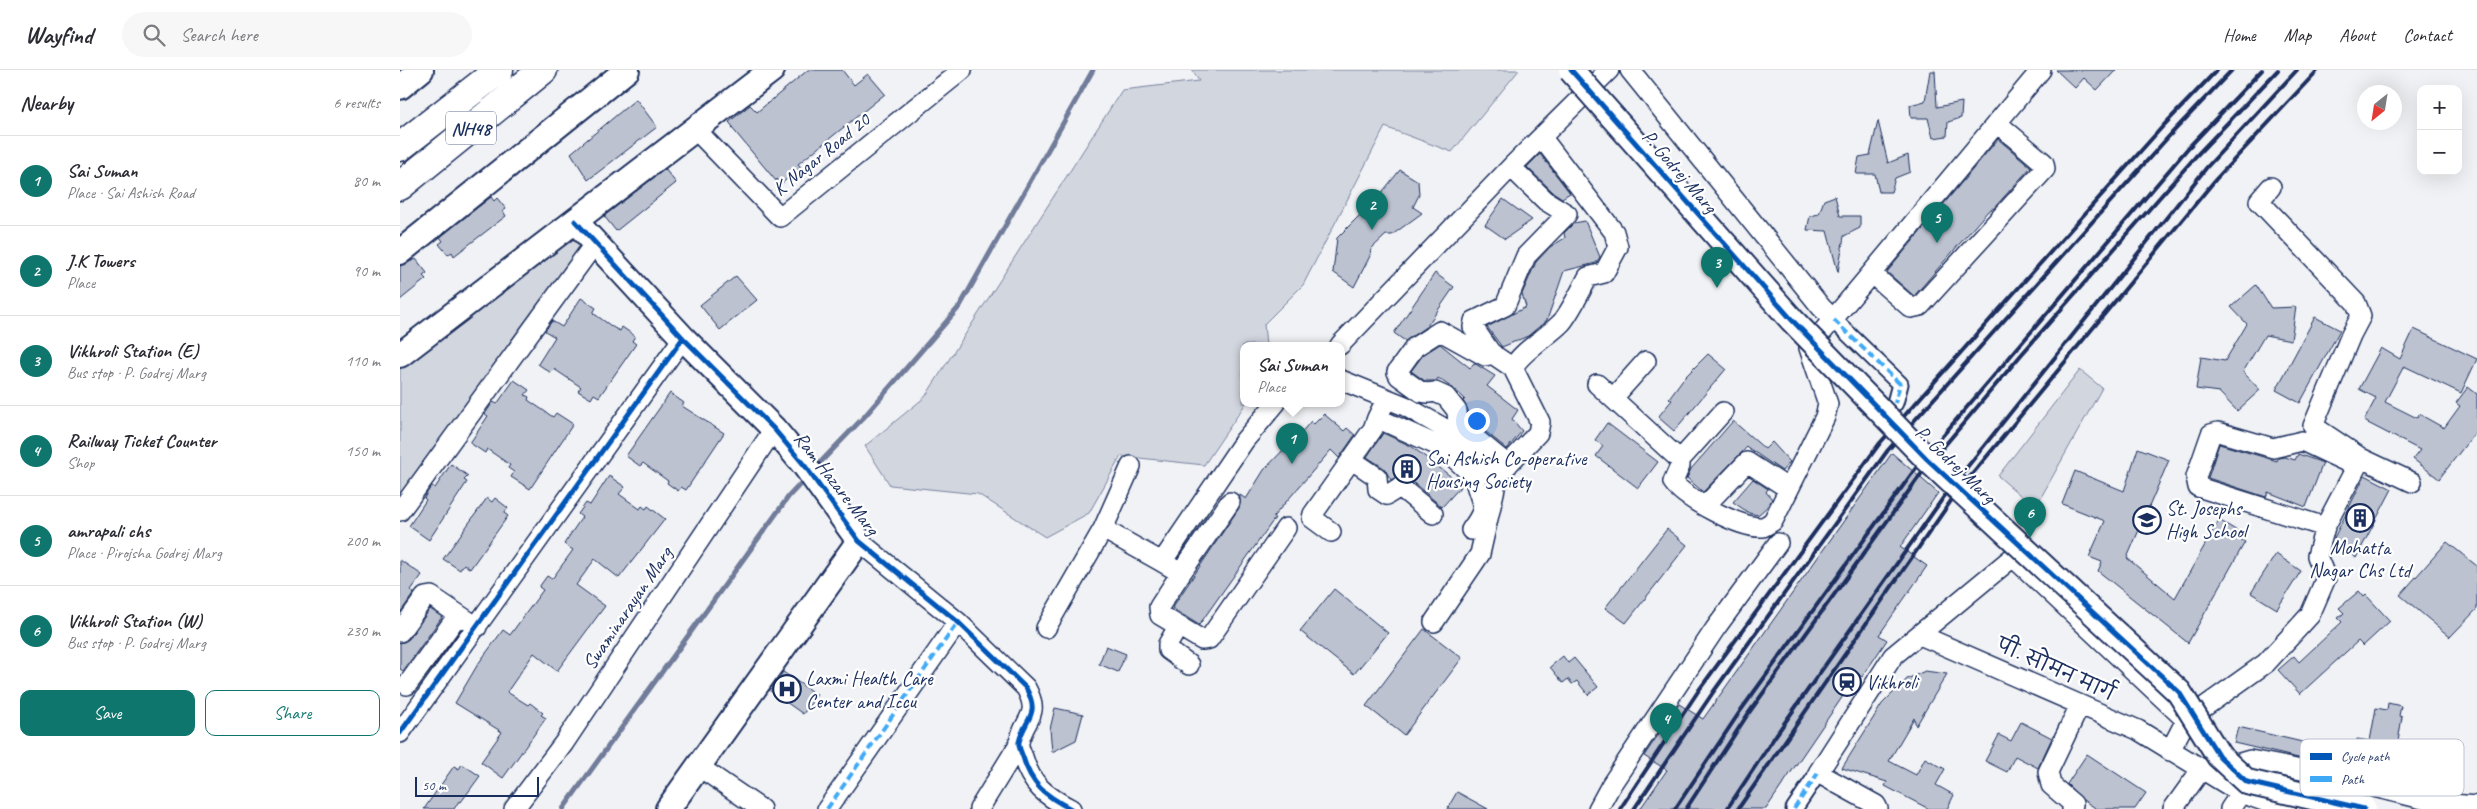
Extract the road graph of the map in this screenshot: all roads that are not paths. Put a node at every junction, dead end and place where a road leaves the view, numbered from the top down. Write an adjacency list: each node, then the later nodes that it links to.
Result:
1 (421, 70): 12 (street)
2 (499, 70): 17 (highway, NH48)
3 (543, 70): 19 (highway, NH48)
4 (627, 70): 25 (street)
5 (772, 70): 15 (street)
6 (962, 70): 15 (street, K Nagar Road 20)
7 (1558, 70): 13 (street)
8 (1571, 70): 88 (street, P. Godrej Marg, bridge)
9 (1609, 70): 13 (street)
10 (1630, 70): 27 (street)
11 (2041, 70): 14 (street)
12 (400, 87)
13 (1581, 98): 16 (street); 30 (street)
14 (1997, 123): 26 (street); 26 (street)
15 (696, 130): 23 (street)
16 (1544, 141): 18 (street); 21 (street)
17 (400, 147)
18 (1520, 174): 22 (street); 29 (street)
19 (400, 186)
20 (2271, 187): 46 (street)
21 (1590, 202): 22 (street); 34 (street)
22 (1566, 214): 31 (street)
23 (575, 221): 24 (street, Ram Hazare Marg); 32 (street)
24 (595, 243): 28 (street, Ram Hazare Marg); 54 (street)
25 (400, 252)
26 (1872, 274): 27 (street)
27 (1834, 320): 30 (street); 39 (street)
28 (683, 338): 43 (street, Ram Hazare Marg); 73 (street)
29 (1343, 342)
30 (1809, 348): 51 (street)
31 (1493, 354): 34 (street); 48 (street)
32 (400, 355)
33 (1646, 361): 38 (street)
34 (1513, 368): 48 (street)
35 (1345, 382): 37 (street)
36 (1597, 384): 38 (street)
37 (1386, 398): 42 (street); 48 (street)
38 (1613, 398): 45 (street)
39 (1895, 403)
40 (1273, 407): 63 (street)
41 (1723, 412): 45 (street)
42 (1376, 418): 44 (street); 49 (street)
43 (774, 429): 61 (street, Ram Hazare Marg); 92 (street, Swaminarayan Marg)
44 (1352, 460): 55 (street); 60 (street)
45 (1680, 460): 53 (street)
46 (2359, 462): 50 (street); 56 (street); 56 (street)
47 (1131, 466): 58 (street)
48 (1498, 468): 59 (street); 69 (street)
49 (1466, 470)
50 (2412, 482)
51 (1788, 489): 53 (street); 53 (street)
52 (1230, 502): 64 (street)
53 (1705, 506)
54 (400, 511)
55 (1433, 514)
56 (2326, 527): 79 (street)
57 (1286, 528): 65 (street)
58 (1103, 529): 63 (street); 71 (street)
59 (1470, 530)
60 (1331, 532)
61 (859, 540): 68 (street, Ram Hazare Marg); 83 (street)
62 (1778, 543): 98 (street)
63 (1162, 562): 64 (street)
64 (1181, 572): 70 (street)
65 (1253, 576): 66 (street); 70 (street)
66 (1164, 612)
67 (454, 619): 72 (street); 73 (street); 76 (street)
68 (958, 622): 81 (street, Ram Hazare Marg); 95 (street)
69 (1434, 622)
70 (1178, 627): 75 (street)
71 (1046, 628)
72 (400, 632)
73 (473, 632): 77 (street)
74 (1920, 635): 78 (street, पी. सोमन मार्ग); 79 (street); 86 (street)
75 (1188, 665)
76 (408, 679): 77 (street)
77 (430, 692): 80 (street)
78 (2080, 705): 82 (street, पी. सोमन मार्ग); 101 (street)
79 (2186, 720): 82 (street)
80 (400, 733)
81 (1019, 744): 96 (street, Ram Hazare Marg); 97 (street)
82 (2170, 751): 84 (street, पी. सोमन मार्ग)
83 (698, 766): 93 (street); 94 (street)
84 (2200, 770): 85 (street); 87 (street); 102 (street)
85 (2300, 770)
86 (1818, 773): 99 (street); 100 (street)
87 (2241, 793): 103 (street); 104 (street)
88 (2300, 794)
89 (2308, 796): 105 (street, P. Godrej Marg, bridge)
90 (2411, 796): 91 (street)
91 (2477, 806)
92 (514, 809)
93 (668, 809)
94 (761, 809)
95 (827, 809)
96 (979, 809)
97 (1071, 809)
98 (1598, 809)
99 (1794, 809)
100 (1878, 809)
101 (2072, 809)
102 (2173, 809)
103 (2230, 809)
104 (2286, 809)
105 (2364, 809)

